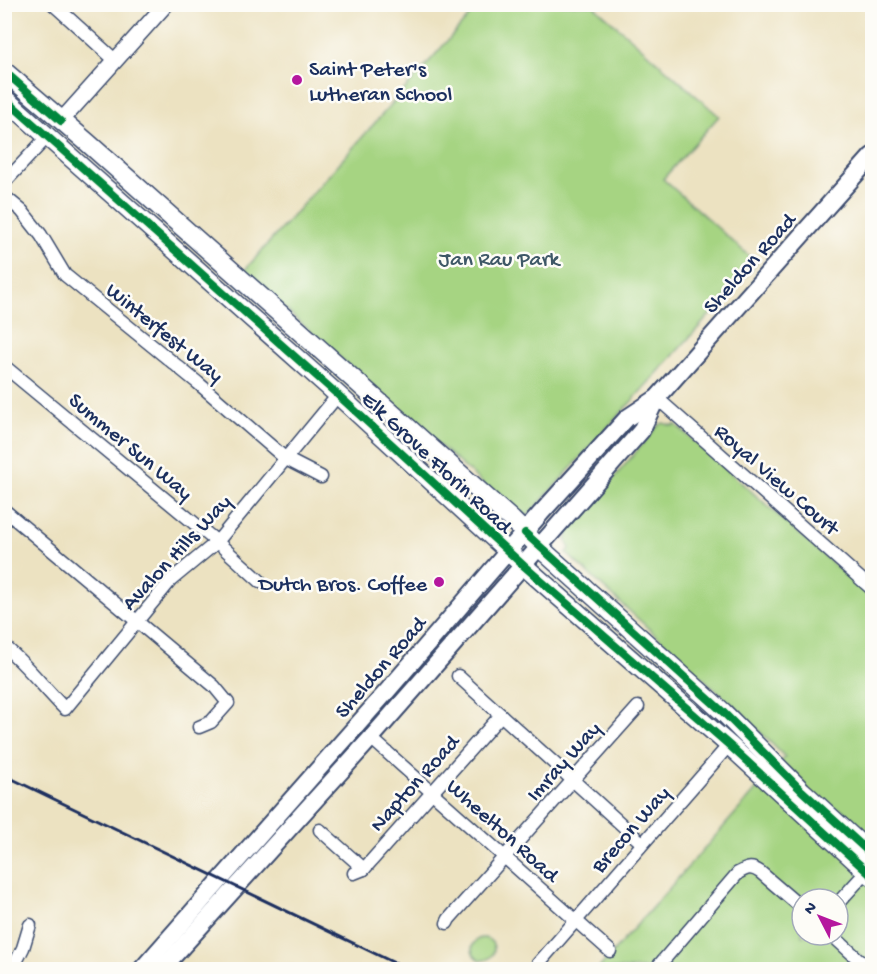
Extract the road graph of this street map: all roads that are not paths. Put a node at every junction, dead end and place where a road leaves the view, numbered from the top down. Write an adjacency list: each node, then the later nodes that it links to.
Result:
1 (53, 4): 3 (street)
2 (166, 4): 3 (street)
3 (116, 61): 7 (street)
4 (4, 71): 7 (main road, Elk Grove Florin Road)
5 (4, 83): 7 (main road)
6 (4, 98): 8 (main road, Elk Grove Florin Road)
7 (61, 121): 9 (main road, Elk Grove Florin Road)
8 (47, 136): 9 (main road); 11 (street); 14 (main road, Elk Grove Florin Road)
9 (88, 143): 19 (main road, Elk Grove Florin Road)
10 (873, 156): 15 (main road, Sheldon Road)
11 (4, 183)
12 (4, 196): 16 (street, Winterfest Way)
13 (4, 366): 20 (street, Summer Sun Way)
14 (338, 395): 16 (street, Avalon Hills Way); 22 (main road, Elk Grove Florin Road)
15 (657, 398): 19 (main road, Sheldon Road); 21 (main road, Sheldon Road); 25 (street, Royal View Court)
16 (286, 459): 17 (street, Winterfest Way); 20 (street, Avalon Hills Way)
17 (321, 477)
18 (4, 510): 26 (street)
19 (525, 533): 21 (main road, Elk Grove Florin Road); 22 (main road, Sheldon Road)
20 (217, 542): 24 (street, Summer Sun Way); 26 (street, Avalon Hills Way)
21 (540, 548): 23 (main road, Sheldon Road); 35 (main road, Elk Grove Florin Road)
22 (509, 551): 23 (main road, Elk Grove Florin Road); 29 (main road, Sheldon Road)
23 (524, 566): 33 (main road, Sheldon Road); 34 (main road, Elk Grove Florin Road)
24 (260, 581)
25 (873, 588)
26 (138, 620): 27 (street, Avalon Hills Way); 32 (street)
27 (4, 646)
28 (458, 676): 31 (street)
29 (389, 689): 36 (main road); 52 (main road, Sheldon Road)
30 (638, 707): 37 (street, Imray Way)
31 (501, 715): 37 (street); 38 (street, Napton Road)
32 (199, 727)
33 (371, 738): 36 (main road, Sheldon Road); 38 (street, Wheelton Road)
34 (729, 745): 35 (main road); 40 (street, Brecon Way); 42 (main road, Elk Grove Florin Road)
35 (759, 749): 42 (main road, Elk Grove Florin Road)
36 (346, 765): 53 (main road, Sheldon Road)
37 (572, 780): 40 (street); 41 (street, Imray Way)
38 (432, 793): 39 (street, Napton Road); 41 (street, Wheelton Road)
39 (320, 830)
40 (642, 843): 45 (street, Brecon Way)
41 (504, 857): 45 (street, Wheelton Road); 46 (street, Imray Way)
42 (871, 867): 43 (street)
43 (850, 890)
44 (790, 898): 54 (street)
45 (576, 921): 49 (street, Wheelton Road); 51 (street, Brecon Way)
46 (447, 923)
47 (30, 925): 50 (street)
48 (845, 947): 55 (street)
49 (610, 951)
50 (10, 965)
51 (537, 965)
52 (141, 969)
53 (161, 969)
54 (655, 969)
55 (870, 969)

